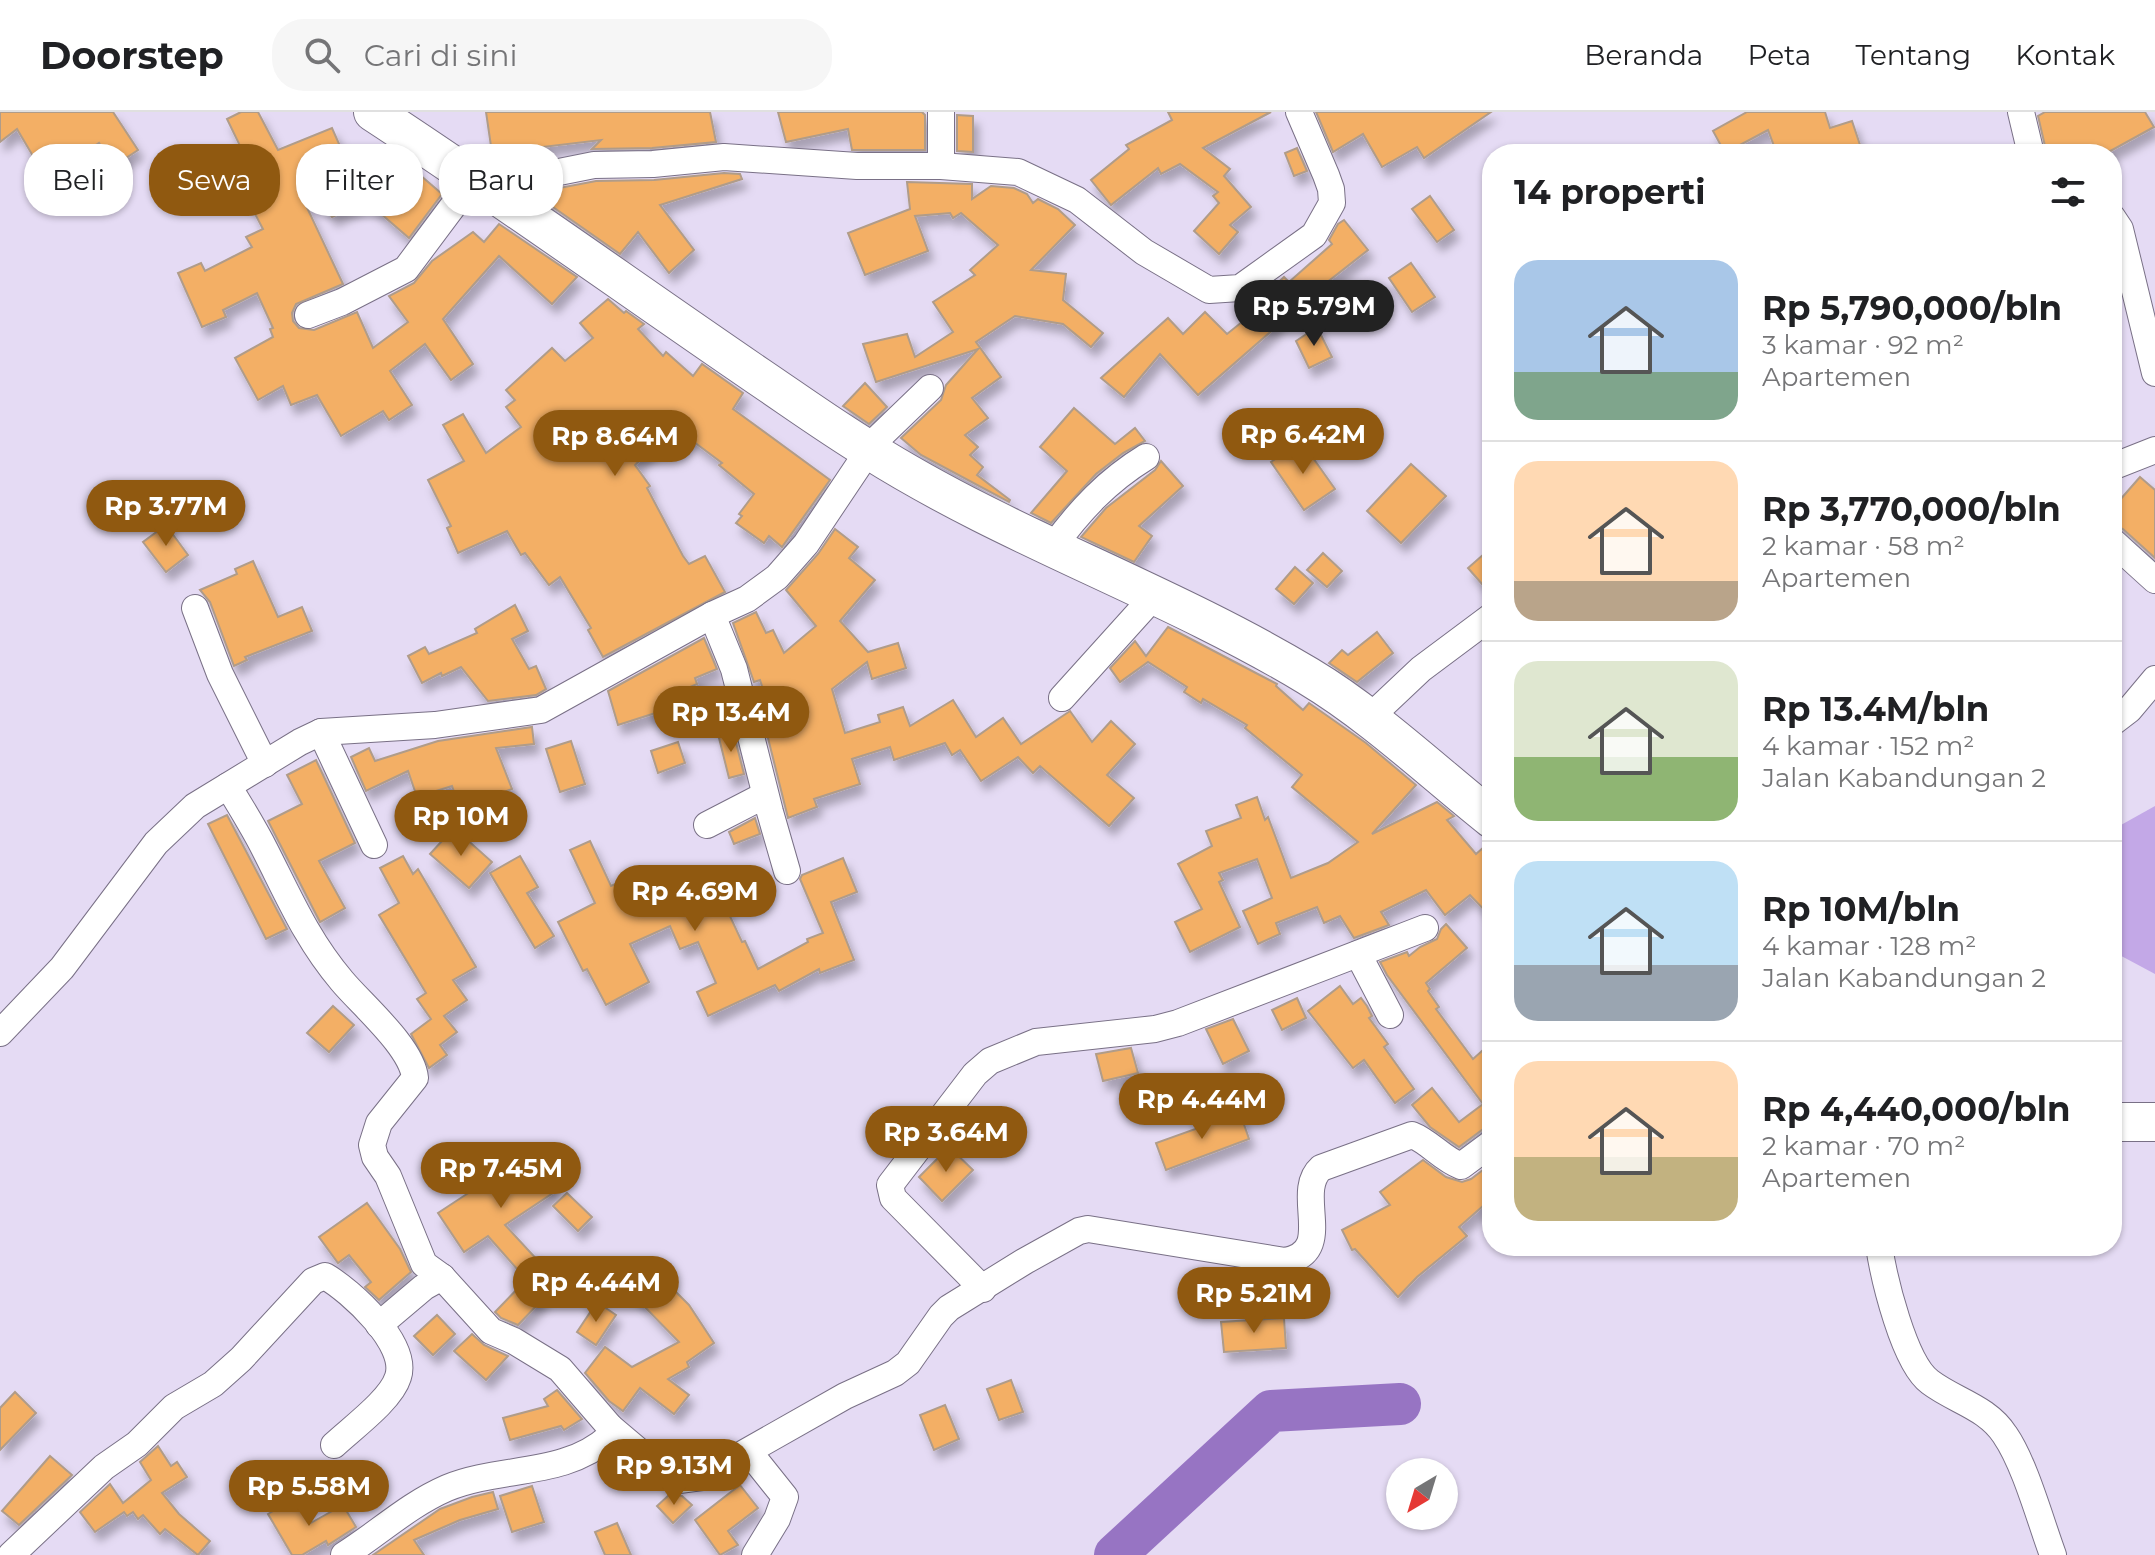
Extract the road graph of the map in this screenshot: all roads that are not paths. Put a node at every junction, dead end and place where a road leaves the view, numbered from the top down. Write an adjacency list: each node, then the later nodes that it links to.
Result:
1 (373, 112): 6 (main road)
2 (941, 112): 7 (street)
3 (1299, 112): 7 (street)
4 (2021, 112): 5 (street)
5 (2029, 144)
6 (439, 156)
7 (941, 166): 8 (street)
8 (563, 171)
9 (453, 216): 12 (street)
10 (527, 216): 16 (main road)
11 (2122, 237): 13 (street)
12 (308, 315)
13 (2155, 373)
14 (930, 388): 16 (street)
15 (2155, 450): 18 (street)
16 (869, 451): 19 (main road); 24 (street)
17 (1146, 457): 19 (street)
18 (2122, 463)
19 (1053, 547): 22 (main road)
20 (2122, 550): 21 (street)
21 (2155, 580)
22 (1155, 595): 27 (street); 29 (main road)
23 (195, 608): 31 (street)
24 (712, 615): 30 (street); 33 (street)
25 (1482, 623): 29 (street)
26 (2155, 679): 28 (street)
27 (1062, 698)
28 (2122, 715)
29 (1368, 719): 34 (main road)
30 (321, 732): 31 (street); 36 (street)
31 (265, 764): 32 (street)
32 (228, 786): 41 (street); 46 (street)
33 (765, 795): 35 (street); 37 (street)
34 (1482, 811)
35 (707, 825)
36 (374, 845)
37 (787, 871)
38 (1425, 928): 39 (street)
39 (1358, 954): 40 (street); 47 (street)
40 (1390, 1015)
41 (0, 1033)
42 (2122, 1122): 43 (main road)
43 (2155, 1122)
44 (1482, 1150): 47 (street)
45 (1880, 1256): 55 (street)
46 (442, 1277): 48 (street); 49 (street)
47 (983, 1289): 51 (street)
48 (379, 1325): 50 (street); 52 (street)
49 (610, 1427): 51 (street); 53 (street)
50 (334, 1445)
51 (749, 1452): 54 (street)
52 (11, 1555)
53 (344, 1555)
54 (755, 1555)
55 (2053, 1555)

